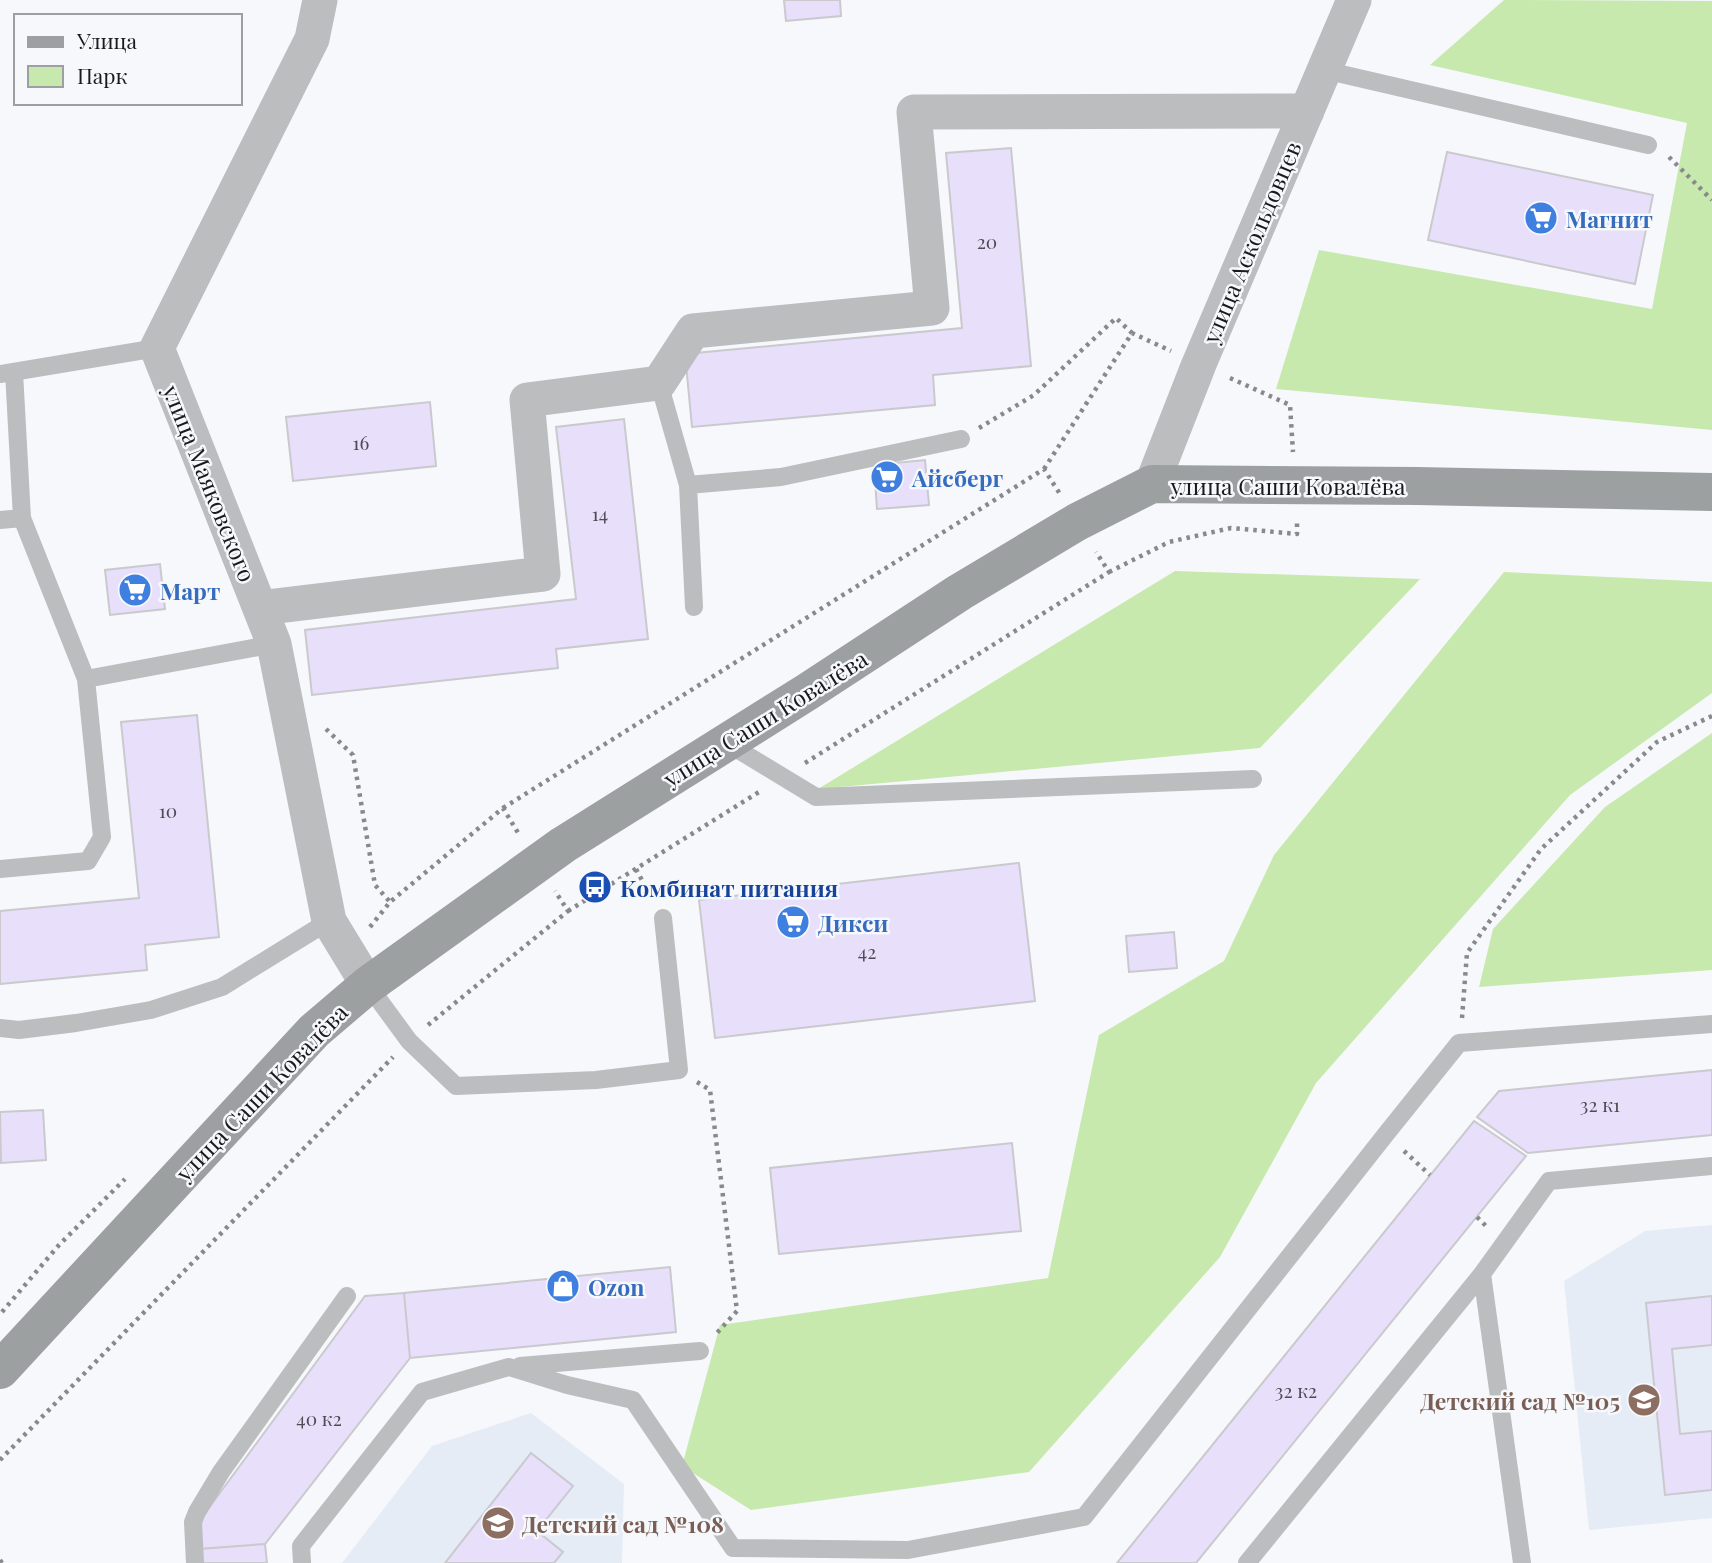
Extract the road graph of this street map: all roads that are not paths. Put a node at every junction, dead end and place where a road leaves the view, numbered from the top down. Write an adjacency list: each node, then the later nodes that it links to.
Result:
1 (320, 0): 6 (street)
2 (1357, 2): 3 (street, улица Аскольдовцев)
3 (1324, 71): 4 (street, улица Аскольдовцев); 5 (lane)
4 (1307, 111): 8 (street); 10 (street, улица Аскольдовцев)
5 (1648, 145)
6 (157, 348): 7 (lane); 16 (street, улица Маяковского)
7 (7, 373): 13 (lane)
8 (659, 383): 11 (lane); 16 (street)
9 (961, 439): 11 (lane)
10 (1152, 484): 12 (street, улица Саши Ковалёва); 19 (street, улица Саши Ковалёва)
11 (688, 485): 15 (lane)
12 (1712, 492)
13 (22, 518): 14 (lane); 18 (lane)
14 (0, 520)
15 (694, 607)
16 (260, 608): 17 (street, улица Маяковского)
17 (274, 645): 18 (lane); 23 (street, улица Маяковского)
18 (86, 679): 21 (lane)
19 (727, 743): 20 (lane); 24 (street, улица Саши Ковалёва)
20 (1253, 779)
21 (0, 869)
22 (663, 918): 24 (lane)
23 (329, 921): 24 (street, улица Маяковского); 26 (lane)
24 (368, 985): 32 (street, улица Саши Ковалёва)
25 (1712, 1024): 31 (lane)
26 (0, 1028)
27 (1712, 1166): 28 (lane)
28 (1482, 1274): 35 (lane); 36 (lane)
29 (347, 1296): 33 (lane)
30 (700, 1351): 31 (lane)
31 (509, 1367): 34 (lane)
32 (0, 1370)
33 (195, 1563)
34 (302, 1563)
35 (1247, 1563)
36 (1522, 1563)

